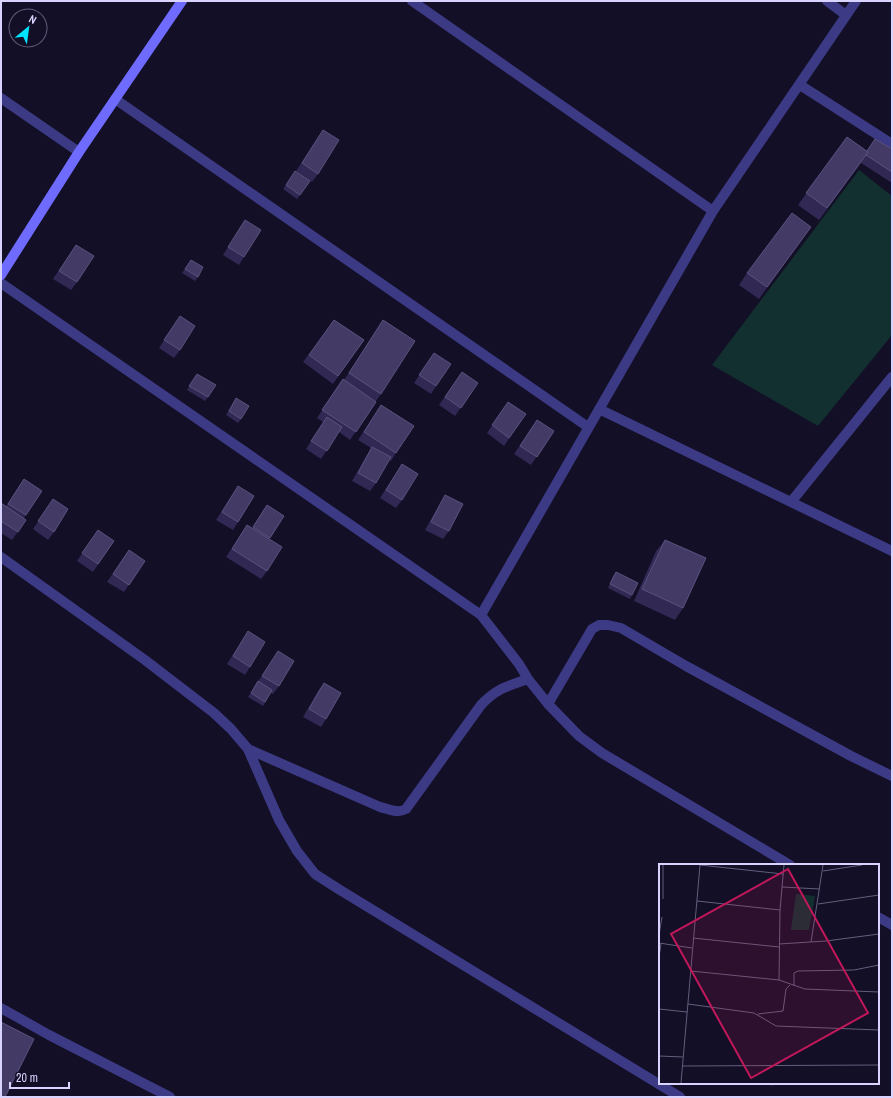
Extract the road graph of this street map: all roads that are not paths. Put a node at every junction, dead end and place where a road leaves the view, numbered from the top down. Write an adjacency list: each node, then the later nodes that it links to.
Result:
1 (182, 1): 8 (street)
2 (412, 1): 11 (street)
3 (827, 1): 5 (street)
4 (856, 1): 5 (street)
5 (846, 15): 6 (street)
6 (800, 85): 9 (street); 11 (street)
7 (1, 98): 10 (street)
8 (115, 99): 10 (street); 16 (street)
9 (892, 144)
10 (79, 152): 12 (street)
11 (713, 211): 15 (street)
12 (1, 275)
13 (1, 283): 20 (street)
14 (892, 377): 17 (street)
15 (599, 409): 16 (street); 17 (street)
16 (588, 427): 20 (street)
17 (791, 502): 18 (street)
18 (892, 551)
19 (1, 557): 23 (street)
20 (481, 615): 21 (street)
21 (528, 679): 22 (street); 23 (street)
22 (548, 704): 24 (street); 25 (street)
23 (248, 749): 30 (street)
24 (892, 776)
25 (788, 864)
26 (879, 918): 27 (street)
27 (892, 925)
28 (1, 1008): 29 (street)
29 (170, 1097)
30 (680, 1097)

